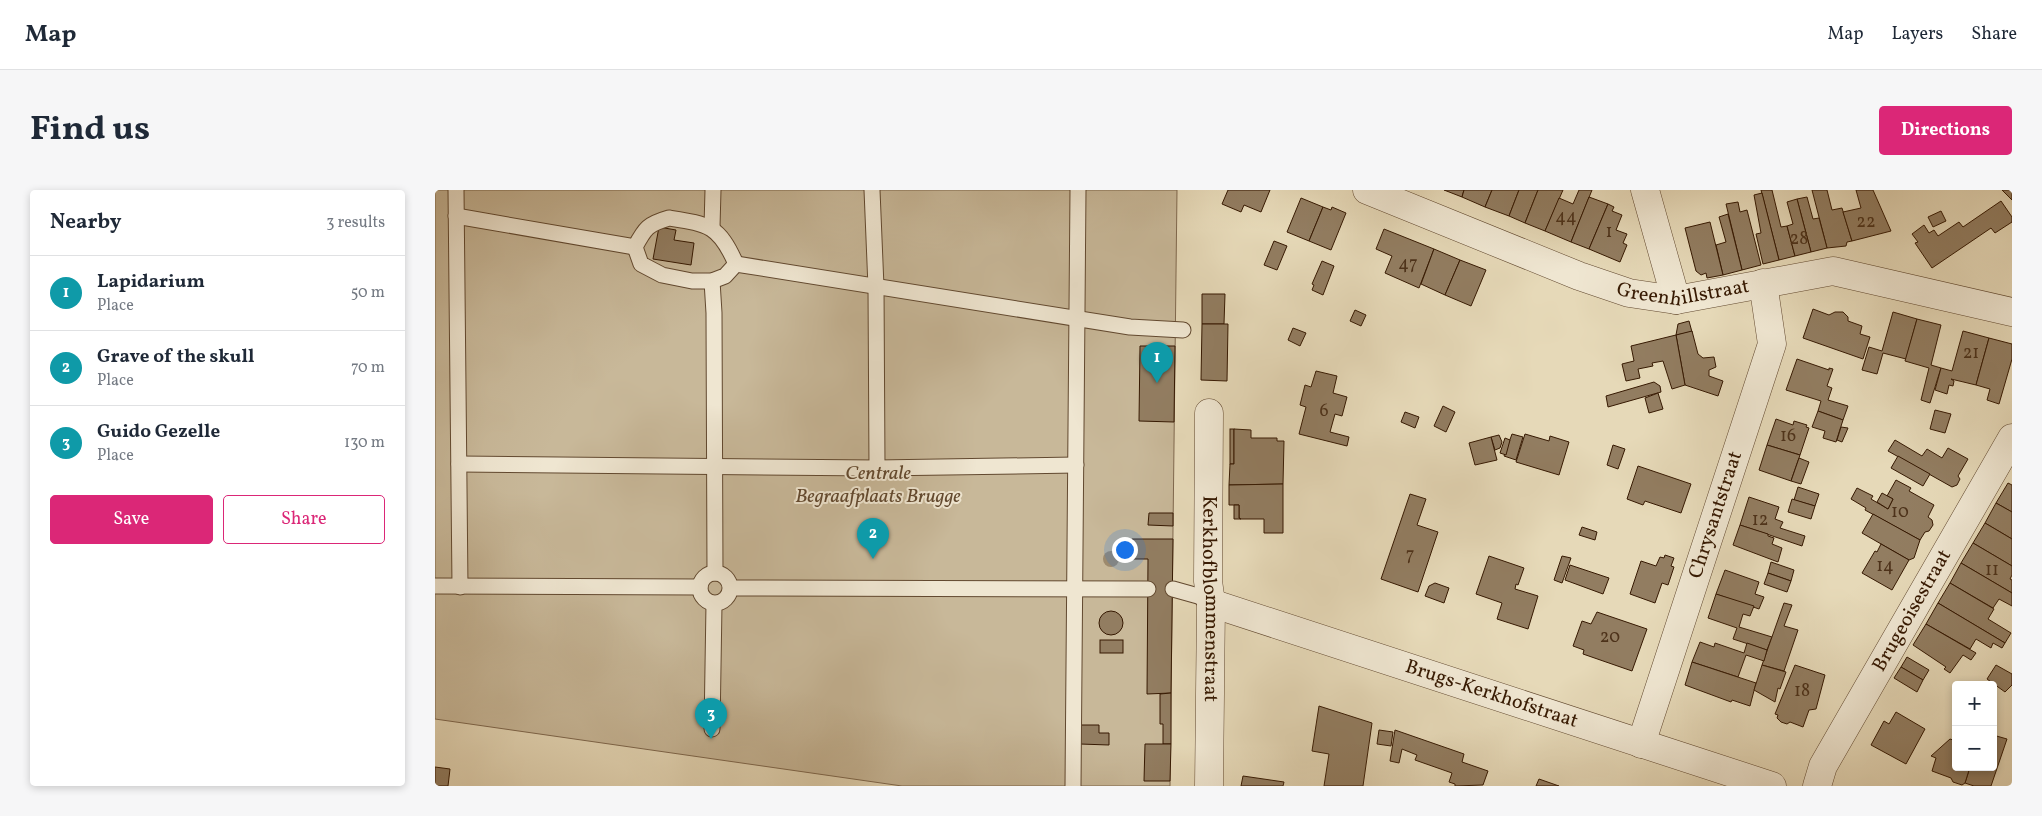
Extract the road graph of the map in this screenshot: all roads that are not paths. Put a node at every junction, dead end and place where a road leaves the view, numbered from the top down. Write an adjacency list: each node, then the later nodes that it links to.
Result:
1 (456, 190): 7 (lane)
2 (713, 190): 8 (lane)
3 (872, 190): 13 (lane)
4 (1078, 190): 16 (lane)
5 (1367, 190): 14 (street, Greenhillstraat)
6 (1645, 190): 14 (street)
7 (456, 216): 9 (lane); 20 (lane)
8 (712, 227): 9 (lane); 10 (lane)
9 (635, 246): 11 (lane)
10 (736, 264): 11 (lane); 13 (lane)
11 (712, 281): 22 (lane)
12 (1763, 283): 14 (street, Greenhillstraat); 15 (street, Greenhillstraat); 35 (street, Chrysantstraat)
13 (876, 287): 16 (lane); 23 (lane)
14 (1676, 300)
15 (2012, 312)
16 (1077, 319): 17 (lane); 21 (lane)
17 (1183, 330)
18 (1209, 413): 32 (street, Kerkhofblommenstraat)
19 (2012, 438): 39 (street, Brugeoisestraat)
20 (459, 464): 22 (lane); 26 (lane)
21 (1076, 465): 23 (lane); 29 (lane)
22 (713, 466): 23 (lane); 24 (lane)
23 (877, 468)
24 (715, 573): 27 (lane); 28 (lane)
25 (435, 586): 26 (lane)
26 (460, 587): 27 (lane)
27 (700, 587): 33 (lane)
28 (731, 588): 29 (lane); 33 (lane)
29 (1075, 589): 30 (lane); 36 (lane)
30 (1148, 589)
31 (1173, 589): 32 (lane)
32 (1211, 603): 35 (street, Brugs-Kerkhofstraat); 37 (street, Kerkhofblommenstraat)
33 (714, 604): 34 (lane)
34 (712, 729)
35 (1641, 744): 38 (street, Brugs-Kerkhofstraat)
36 (1073, 786)
37 (1209, 786)
38 (1772, 786)
39 (1817, 786)

